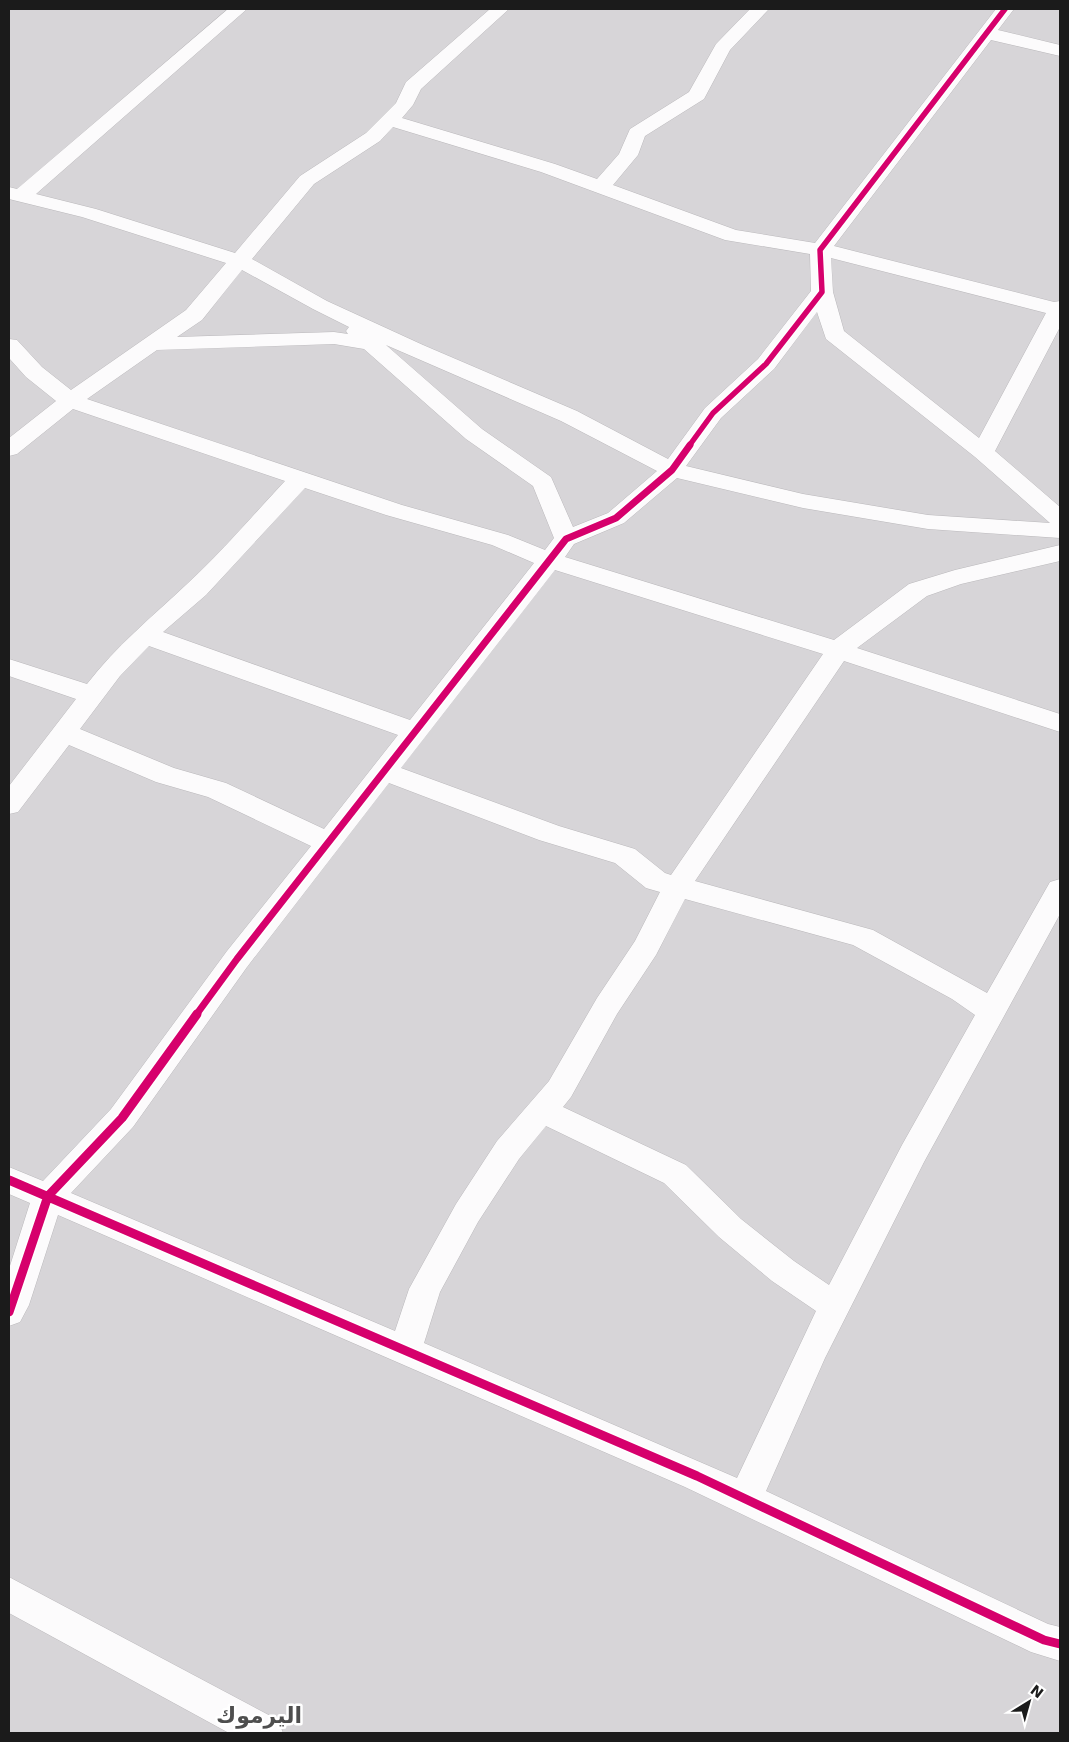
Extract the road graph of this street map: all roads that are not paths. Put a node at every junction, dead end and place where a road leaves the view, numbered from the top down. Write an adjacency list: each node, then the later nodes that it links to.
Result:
1 (238, 9): 9 (street)
2 (500, 9): 7 (street)
3 (760, 9): 8 (street)
4 (1005, 9): 5 (street)
5 (986, 33): 6 (street); 10 (street)
6 (1060, 50)
7 (389, 120): 8 (street); 11 (street)
8 (600, 188): 10 (street)
9 (15, 195): 11 (street)
10 (820, 250): 12 (street); 13 (street)
11 (241, 261): 14 (street); 15 (street)
12 (822, 292): 21 (street); 22 (street)
13 (1060, 309): 21 (street)
14 (343, 316): 16 (street); 18 (street)
15 (150, 344): 16 (street); 19 (street)
16 (369, 344): 18 (street); 26 (street)
17 (9, 345): 19 (street)
18 (415, 350): 22 (street)
19 (70, 401): 20 (street); 23 (street)
20 (9, 448)
21 (983, 452): 24 (street)
22 (672, 470): 25 (street); 26 (street)
23 (300, 479): 28 (street); 29 (street)
24 (1060, 519)
25 (1060, 531)
26 (566, 539): 28 (street)
27 (1060, 553): 30 (street)
28 (549, 560): 30 (street); 34 (street)
29 (146, 635): 32 (street); 34 (street)
30 (838, 650): 33 (street); 39 (street)
31 (9, 667): 32 (street)
32 (92, 695): 35 (street)
33 (1060, 724)
34 (414, 731): 36 (street)
35 (63, 732): 37 (street); 38 (street)
36 (383, 771): 38 (street); 39 (street)
37 (9, 805)
38 (327, 842): 44 (street)
39 (676, 888): 41 (street); 42 (street)
40 (1060, 889): 41 (street)
41 (993, 1012): 45 (street)
42 (542, 1110): 45 (street); 47 (street)
43 (9, 1180): 44 (street)
44 (48, 1196): 46 (street); 47 (street)
45 (835, 1307): 48 (street)
46 (9, 1312)
47 (405, 1350): 48 (street)
48 (745, 1499): 50 (street)
49 (9, 1594): 51 (street)
50 (1060, 1644)
51 (265, 1733)

